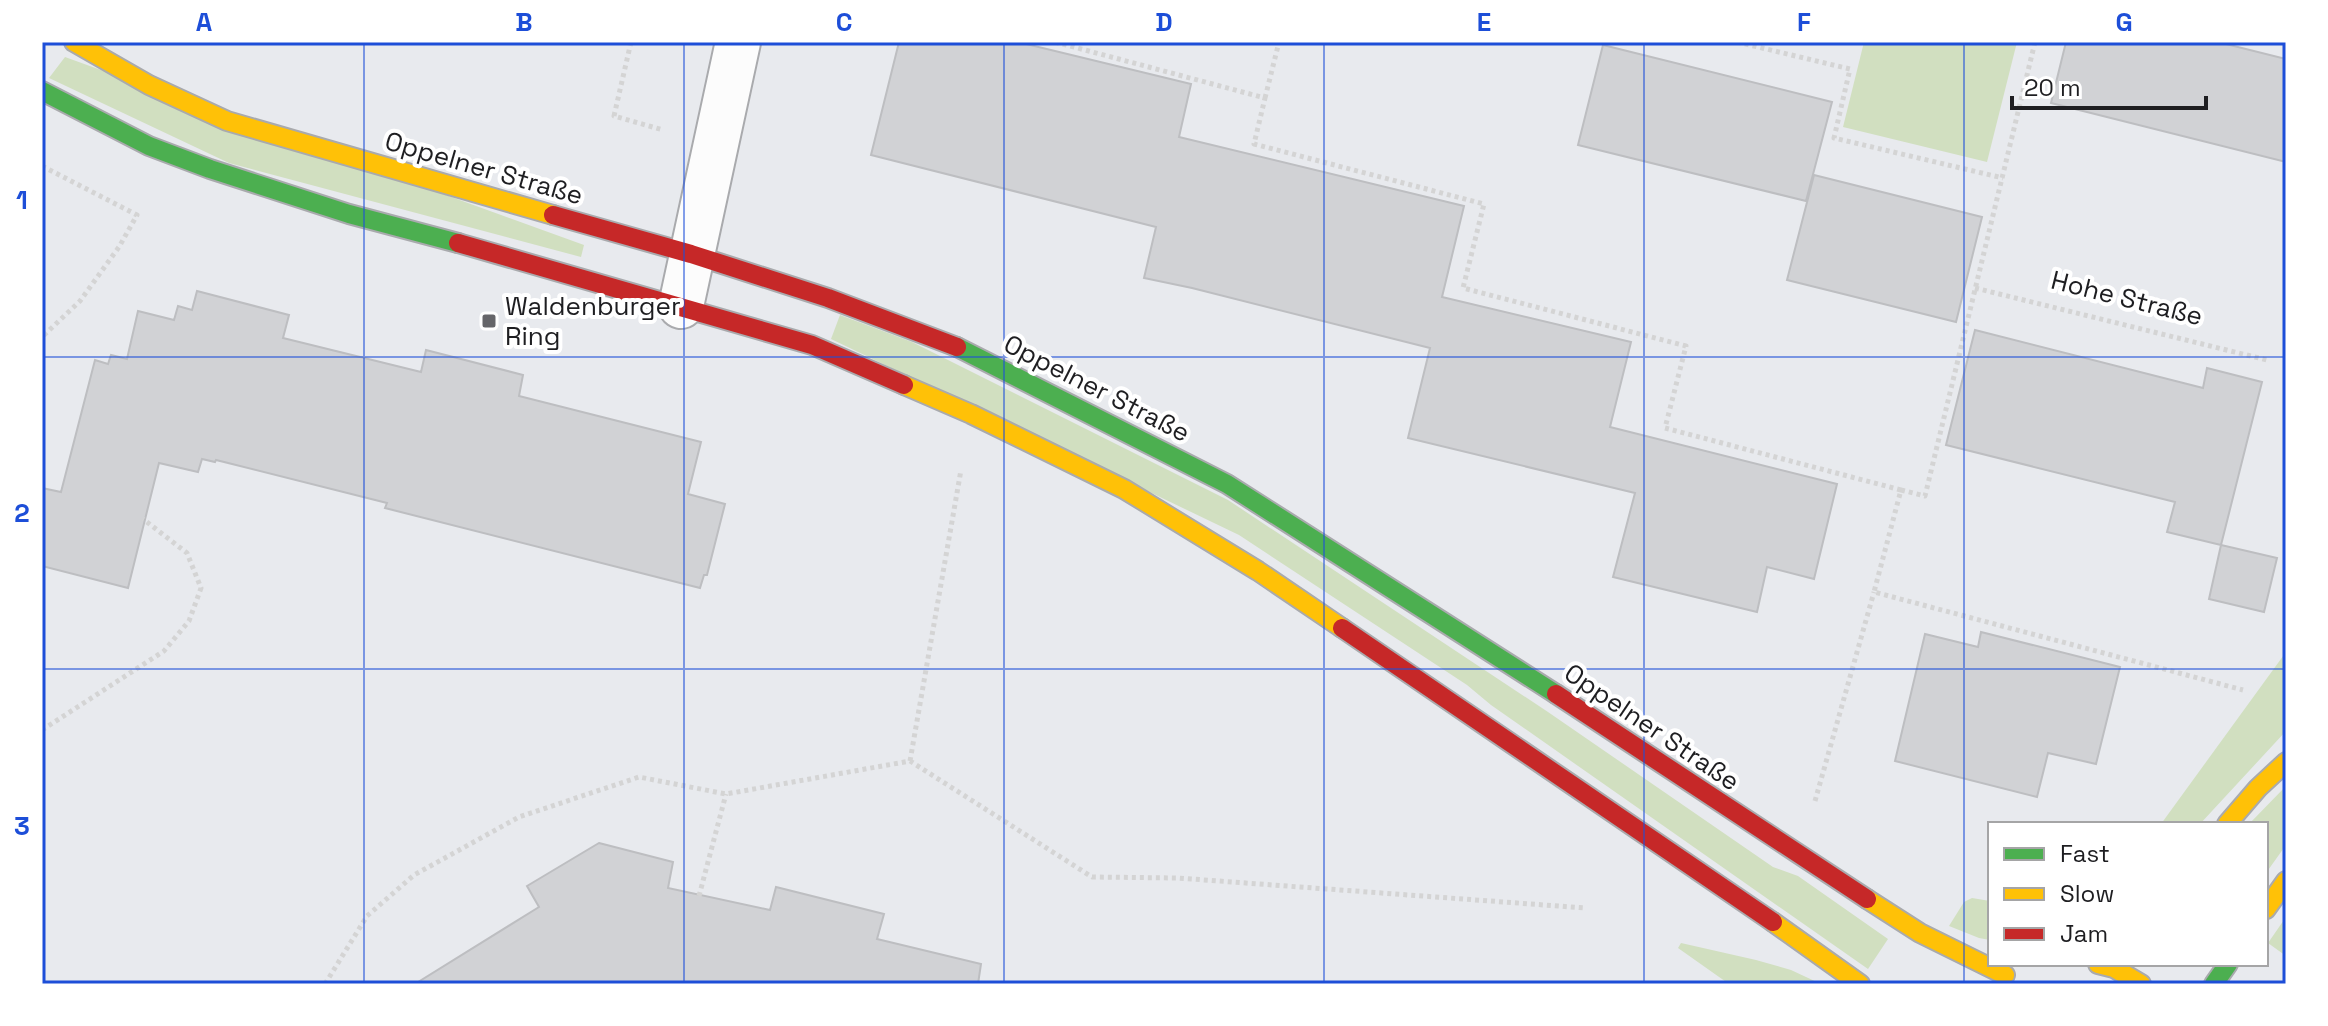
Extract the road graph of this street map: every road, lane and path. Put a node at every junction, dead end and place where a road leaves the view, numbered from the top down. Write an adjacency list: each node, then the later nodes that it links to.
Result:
1 (74, 42): 13 (street, Oppelner Straße)
2 (631, 42): 10 (path)
3 (738, 42): 10 (street)
4 (1055, 42): 9 (path)
5 (1279, 42): 9 (path)
6 (1737, 42): 12 (path)
7 (2035, 42): 12 (path)
8 (42, 91): 15 (street)
9 (1265, 98): 19 (path)
10 (715, 144): 13 (street)
11 (42, 166): 16 (path)
12 (2003, 178): 14 (path)
13 (691, 254): 15 (street); 28 (street, Oppelner Straße)
14 (1975, 288): 17 (path, Hohe Straße); 19 (path)
15 (681, 306): 18 (street)
16 (42, 337)
17 (2267, 360)
18 (971, 414): 24 (path); 37 (street)
19 (1901, 490): 21 (path)
20 (143, 519): 23 (path)
21 (1874, 592): 22 (path); 28 (path)
22 (2243, 690)
23 (42, 730)
24 (910, 761): 26 (path); 32 (path)
25 (2286, 762): 27 (street)
26 (726, 794): 30 (path); 36 (path)
27 (2229, 822)
28 (1796, 854): 35 (street, Oppelner Straße)
29 (2286, 881): 31 (street)
30 (699, 896)
31 (2268, 906)
32 (1585, 908)
33 (2112, 966): 38 (street)
34 (2227, 966): 39 (street)
35 (2006, 976)
36 (325, 984)
37 (1860, 984)
38 (2141, 984)
39 (2214, 984)

